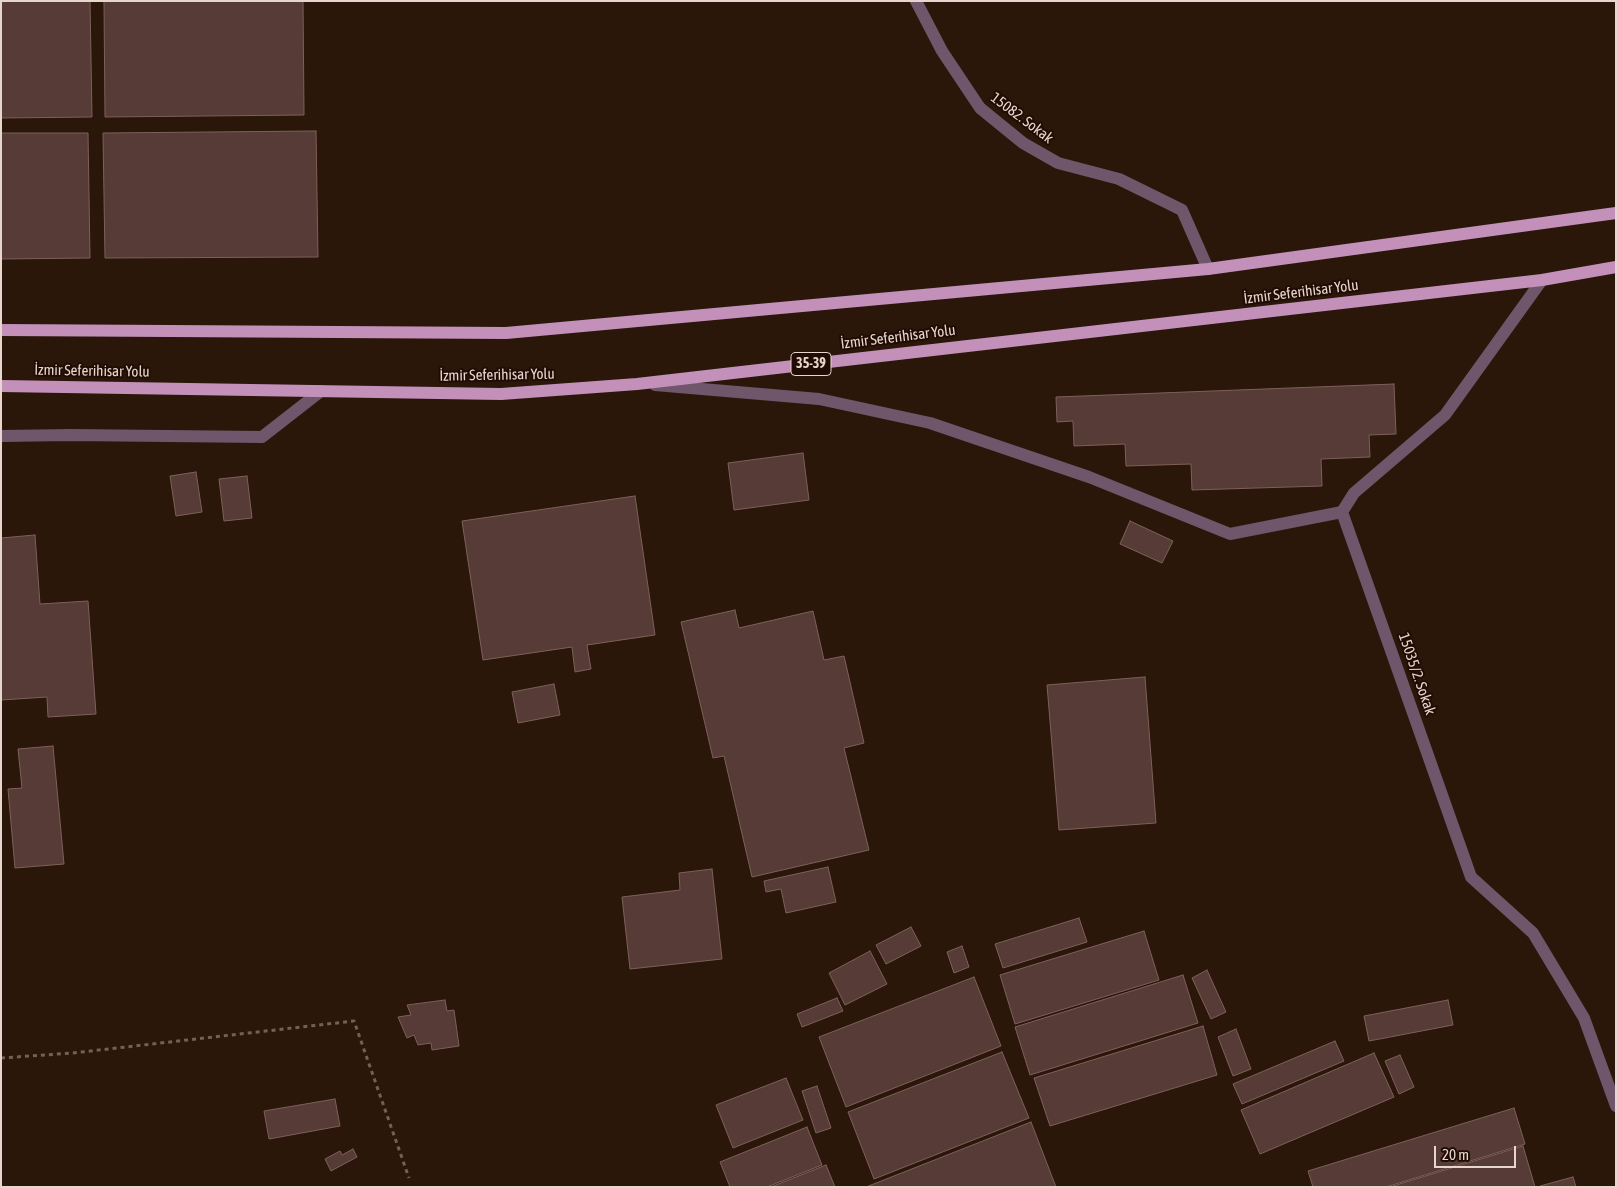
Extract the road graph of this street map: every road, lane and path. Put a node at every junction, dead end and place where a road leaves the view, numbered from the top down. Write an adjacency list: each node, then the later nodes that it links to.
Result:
1 (916, 1): 4 (street, 15082. Sokak)
2 (1616, 213): 4 (main road)
3 (1616, 267): 5 (main road, İzmir Seferihisar Yolu / 35-39)
4 (1208, 269): 6 (main road)
5 (1542, 280): 7 (main road, İzmir Seferihisar Yolu / 35-39); 11 (street)
6 (1, 330)
7 (637, 384): 9 (main road, İzmir Seferihisar Yolu / 35-39); 11 (street)
8 (1, 386): 9 (main road, İzmir Seferihisar Yolu / 35-39)
9 (321, 391): 10 (street)
10 (1, 436)
11 (1342, 512): 13 (street, 15035/2. Sokak)
12 (1, 1058): 14 (path)
13 (1616, 1106)
14 (409, 1178)

